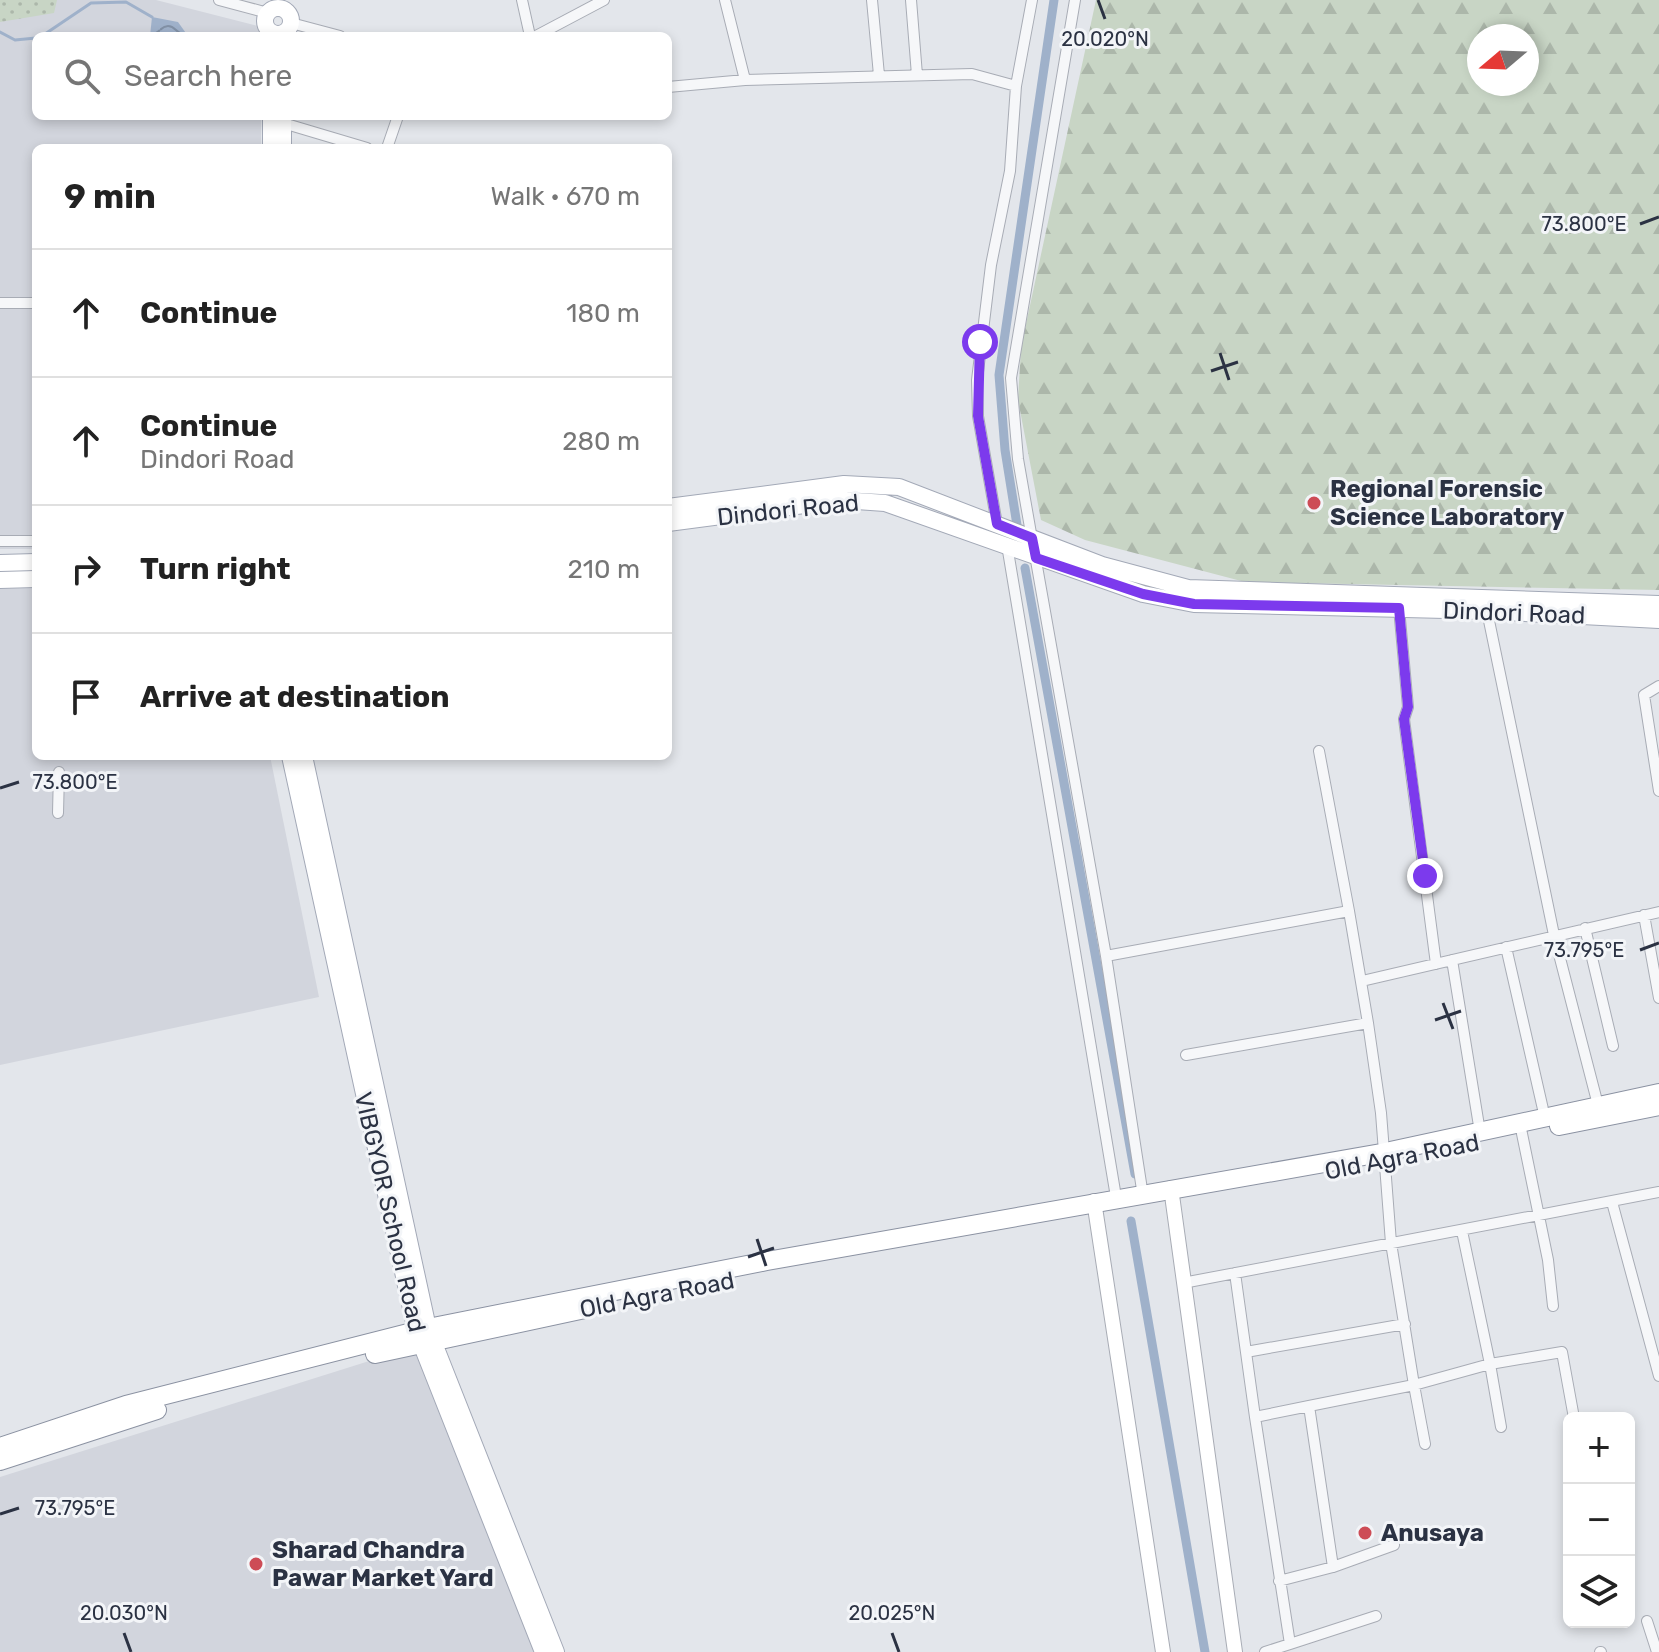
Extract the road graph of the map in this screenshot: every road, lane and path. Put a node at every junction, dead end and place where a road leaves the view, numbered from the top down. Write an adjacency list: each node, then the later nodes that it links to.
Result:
1 (219, 0): 9 (street)
2 (522, 0): 11 (street)
3 (604, 0): 12 (street)
4 (725, 0): 15 (street)
5 (872, 0): 13 (street)
6 (911, 0): 14 (street)
7 (1032, 0): 16 (street)
8 (1075, 0): 31 (street)
9 (280, 19): 10 (street)
10 (326, 32)
11 (529, 32)
12 (544, 32)
13 (879, 75): 14 (street); 15 (street)
14 (917, 75): 16 (street)
15 (745, 80): 17 (street)
16 (1016, 86): 30 (street)
17 (672, 87)
18 (278, 120): 22 (main road)
19 (279, 120): 23 (main road)
20 (284, 120): 24 (street)
21 (397, 120): 25 (street)
22 (272, 144)
23 (282, 144)
24 (345, 144)
25 (388, 144)
26 (0, 303): 27 (street)
27 (32, 303)
28 (672, 506): 30 (main road)
29 (672, 522): 34 (main road, Dindori Road)
30 (1004, 527): 31 (main road); 34 (street)
31 (1032, 538): 35 (street); 40 (main road)
32 (0, 541): 33 (street)
33 (32, 541)
34 (1007, 548): 35 (main road, Dindori Road); 75 (street)
35 (1036, 558): 41 (main road, Dindori Road); 57 (street)
36 (32, 562): 37 (main road)
37 (0, 563)
38 (32, 579): 39 (main road)
39 (0, 580)
40 (1659, 604)
41 (1399, 608): 42 (main road, Dindori Road); 59 (street)
42 (1487, 611): 43 (main road, Dindori Road); 55 (street)
43 (1659, 620)
44 (1659, 686): 49 (street)
45 (1319, 751): 51 (street)
46 (291, 760): 85 (main road, VIBGYOR School Road)
47 (305, 760): 85 (main road, VIBGYOR School Road)
48 (59, 772): 50 (street)
49 (1659, 791)
50 (58, 813)
51 (1349, 911): 57 (street); 60 (street)
52 (1659, 912): 53 (street)
53 (1644, 915): 54 (street); 61 (street)
54 (1585, 928): 55 (street); 63 (street)
55 (1554, 935): 56 (street); 66 (street)
56 (1506, 947): 58 (street); 68 (street)
57 (1106, 956): 74 (street)
58 (1452, 960): 59 (street); 70 (street)
59 (1436, 964): 60 (street)
60 (1362, 981): 62 (street)
61 (1659, 998)
62 (1368, 1023): 64 (street); 71 (street)
63 (1613, 1046)
64 (1186, 1055)
65 (1659, 1093): 66 (highway)
66 (1598, 1105): 68 (highway)
67 (1659, 1106): 69 (highway, Old Agra Road)
68 (1545, 1118): 69 (highway)
69 (1521, 1129): 70 (highway); 71 (highway, Old Agra Road); 78 (street)
70 (1480, 1132): 71 (highway)
71 (1381, 1157): 73 (highway); 80 (street)
72 (1659, 1192): 76 (street)
73 (1172, 1194): 74 (highway); 82 (street)
74 (1143, 1196): 75 (highway)
75 (1116, 1197): 77 (highway)
76 (1612, 1202): 78 (street); 88 (street)
77 (1094, 1206): 85 (highway); 105 (street)
78 (1538, 1217): 79 (street); 83 (street)
79 (1462, 1231): 80 (street); 87 (street)
80 (1391, 1243): 81 (street); 84 (street)
81 (1235, 1273): 82 (street); 86 (street)
82 (1183, 1283): 106 (street)
83 (1553, 1306)
84 (1405, 1324): 86 (street); 89 (street)
85 (424, 1336): 95 (highway); 96 (highway); 103 (main road, VIBGYOR School Road); 104 (main road, VIBGYOR School Road)
86 (1246, 1352): 92 (street)
87 (1490, 1364): 89 (street); 91 (street); 93 (street)
88 (1659, 1376)
89 (1414, 1385): 90 (street); 94 (street)
90 (1309, 1406): 92 (street); 98 (street)
91 (1573, 1412)
92 (1255, 1417): 99 (street)
93 (1501, 1427)
94 (1425, 1444)
95 (0, 1447)
96 (0, 1461)
97 (1394, 1545): 98 (street)
98 (1333, 1567): 99 (street)
99 (1279, 1581): 102 (street)
100 (1376, 1616): 102 (street)
101 (1647, 1621): 108 (street)
102 (1290, 1644): 107 (street)
103 (543, 1652)
104 (556, 1652)
105 (1163, 1652)
106 (1235, 1652)
107 (1265, 1652)
108 (1657, 1652)

